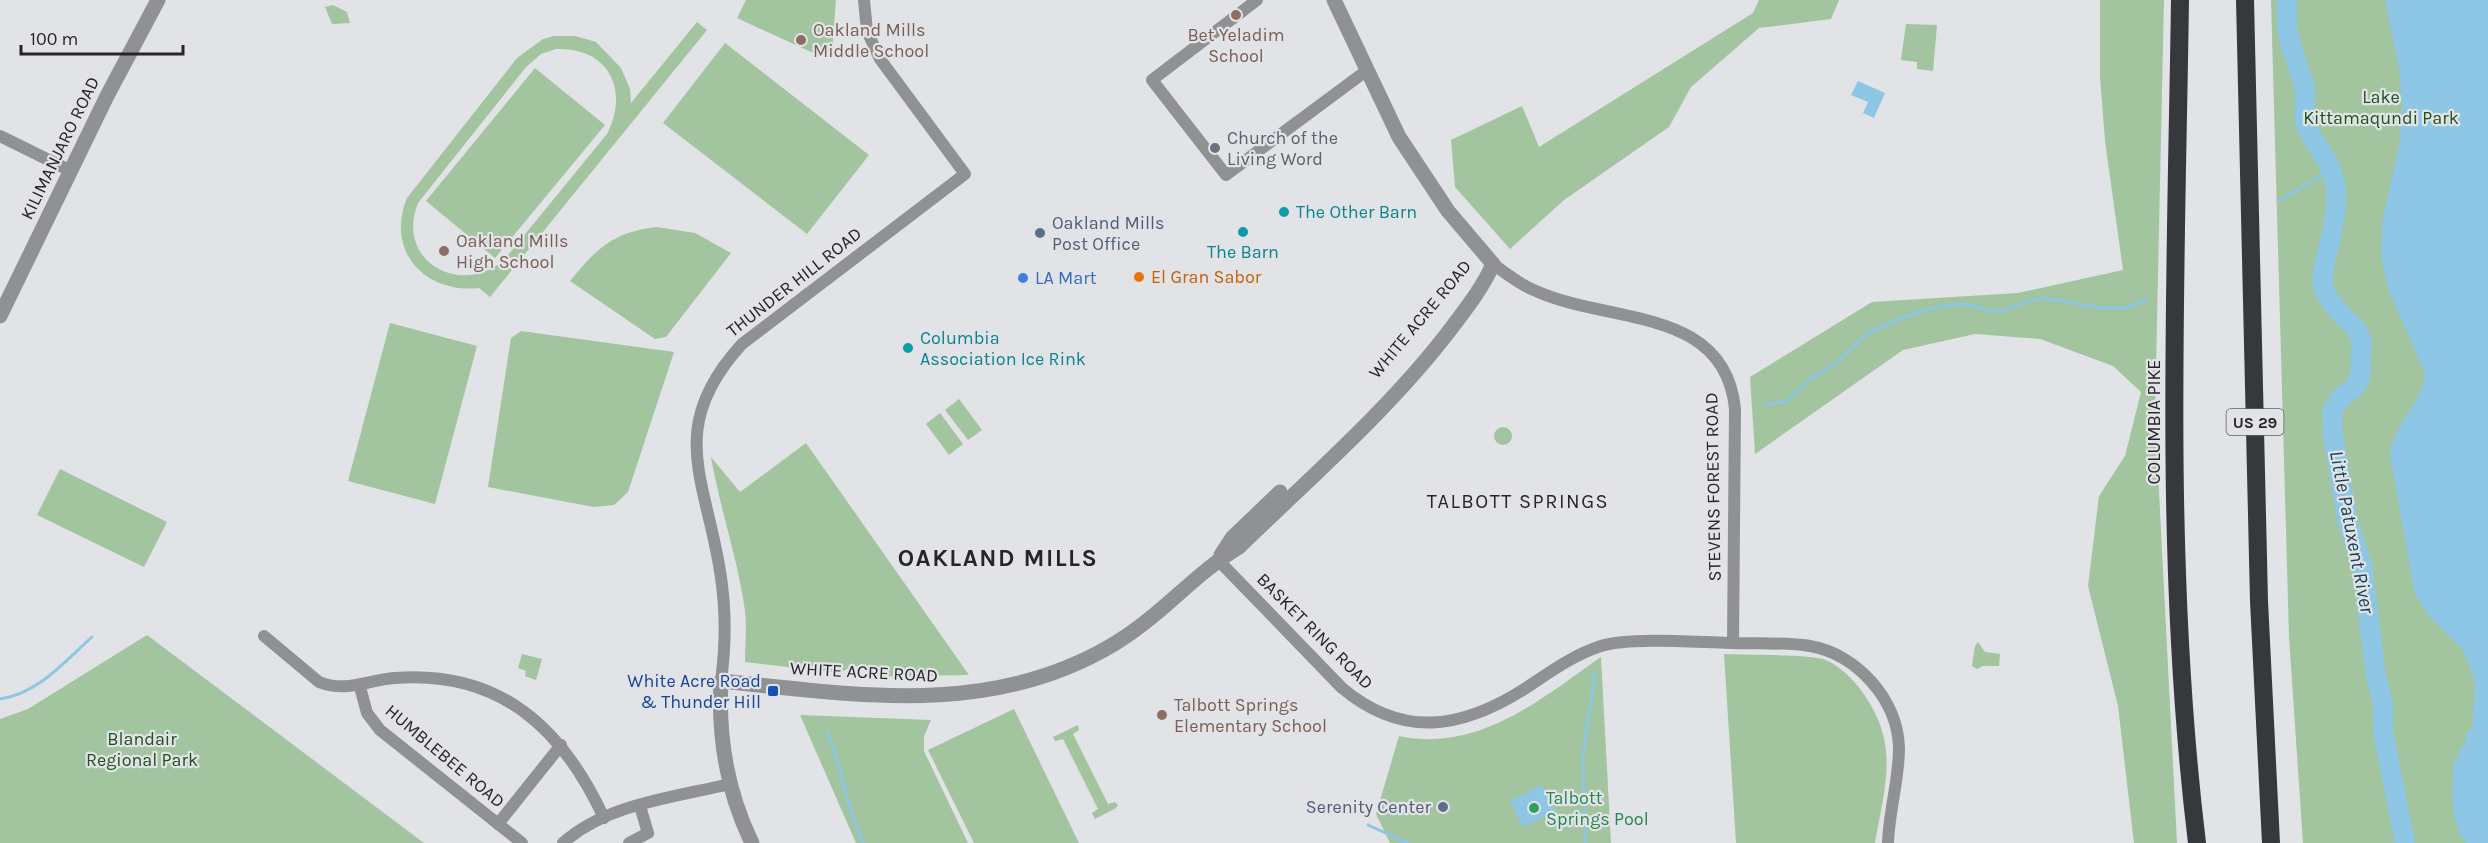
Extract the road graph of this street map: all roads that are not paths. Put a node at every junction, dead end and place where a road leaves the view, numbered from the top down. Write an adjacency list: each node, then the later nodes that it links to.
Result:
1 (158, 0): 9 (street, KILIMANJARO ROAD)
2 (864, 0): 15 (street, THUNDER HILL ROAD)
3 (1257, 0): 7 (street)
4 (1334, 0): 7 (street, STEVENS FOREST ROAD)
5 (2180, 0): 27 (highway, COLUMBIA PIKE)
6 (2245, 0): 28 (highway, US 29)
7 (1366, 71): 10 (street, STEVENS FOREST ROAD)
8 (0, 136): 9 (street)
9 (71, 171): 11 (street, KILIMANJARO ROAD)
10 (1493, 264): 12 (street, WHITE ACRE ROAD); 14 (street, STEVENS FOREST ROAD)
11 (0, 316)
12 (1218, 560): 14 (street, BASKET RING ROAD); 15 (street, WHITE ACRE ROAD)
13 (264, 636): 16 (street)
14 (1733, 643): 26 (street)
15 (721, 681): 18 (street, THUNDER HILL ROAD)
16 (360, 687): 17 (street); 21 (street, HUMBLEBEE ROAD)
17 (561, 745): 20 (street); 21 (street)
18 (730, 784): 19 (street); 25 (street, THUNDER HILL ROAD)
19 (640, 806): 20 (street); 24 (street)
20 (604, 818): 23 (street)
21 (498, 824): 22 (street, HUMBLEBEE ROAD)
22 (522, 843)
23 (563, 843)
24 (629, 843)
25 (752, 843)
26 (1888, 843)
27 (2197, 843)
28 (2271, 843)

